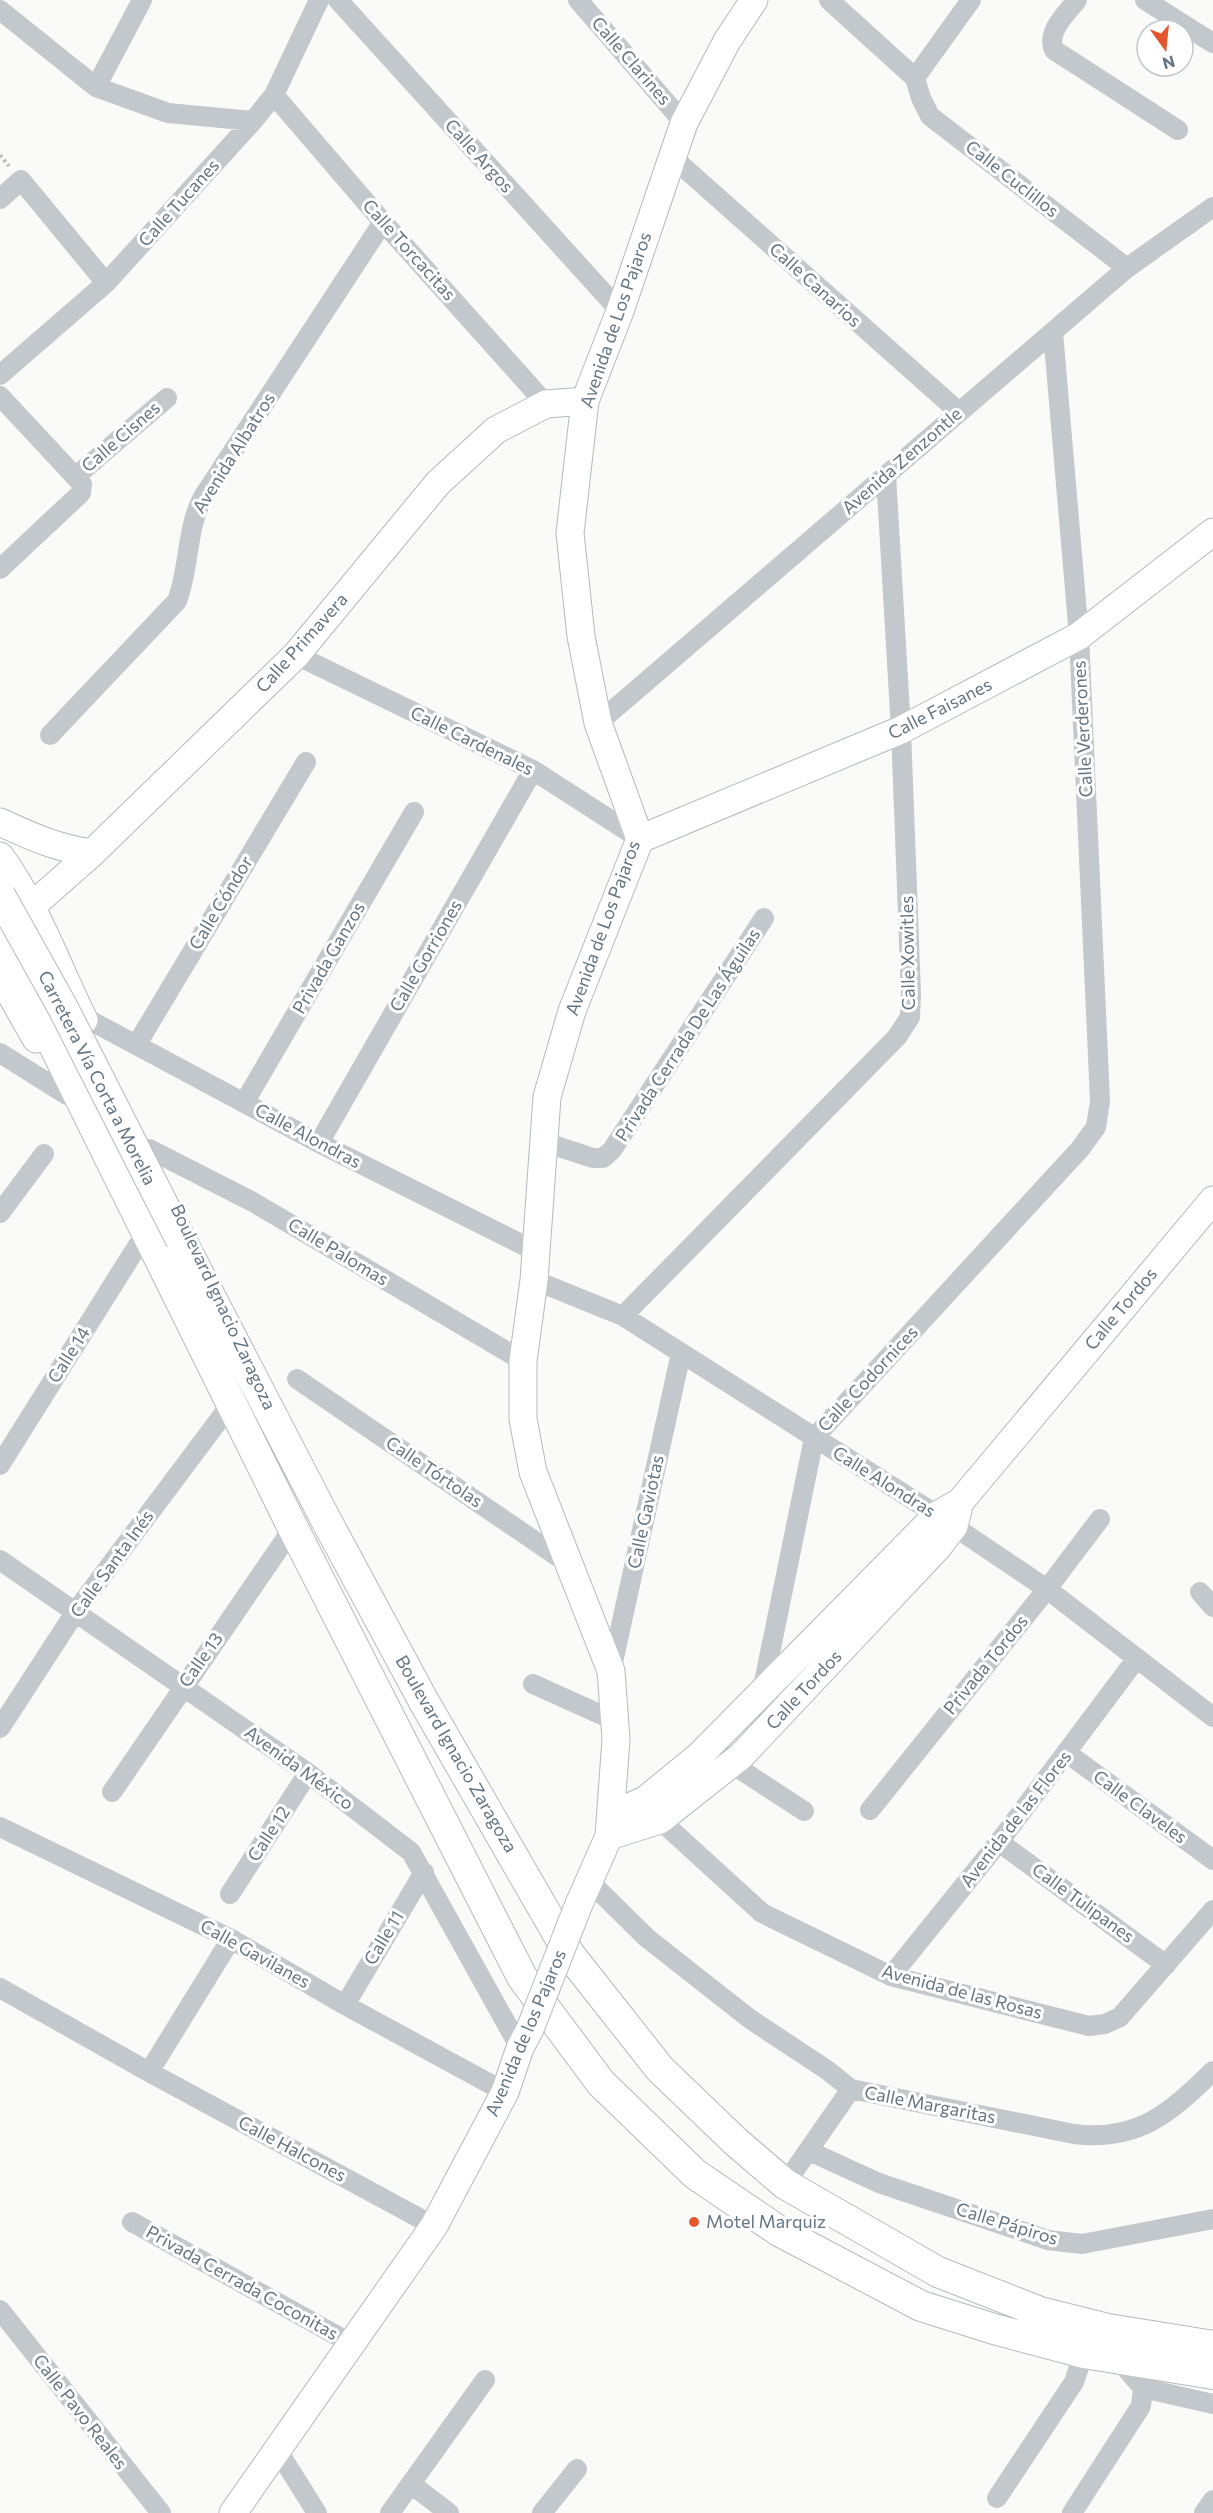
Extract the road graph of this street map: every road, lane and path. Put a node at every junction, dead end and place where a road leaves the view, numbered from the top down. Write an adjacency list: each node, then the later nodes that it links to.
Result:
1 (142, 0): 13 (street)
2 (319, 0): 14 (street, Calle Tucanes)
3 (338, 0): 24 (street, Calle Argos)
4 (578, 0): 16 (street, Calle Clarines)
5 (754, 0): 16 (street, Avenida de Los Pajaros)
6 (829, 0): 12 (street, Calle Cuclillos)
7 (971, 0): 12 (street)
8 (1077, 0): 17 (street)
9 (1145, 0): 11 (street)
10 (0, 10): 13 (street)
11 (1213, 43)
12 (915, 78): 22 (street, Calle Cuclillos)
13 (96, 87): 15 (street)
14 (274, 95): 15 (street, Calle Tucanes); 21 (street, Calle Torcacitas)
15 (253, 121): 23 (street, Calle Tucanes)
16 (684, 123): 18 (street, Avenida de Los Pajaros)
17 (1178, 130)
18 (672, 158): 24 (street, Avenida de Los Pajaros); 31 (street, Calle Canarios)
19 (0, 199): 23 (street)
20 (1213, 207): 22 (street, Avenida Zenzontle)
21 (384, 222): 30 (street, Calle Torcacitas); 40 (street, Avenida Albatros)
22 (1127, 268): 25 (street, Avenida Zenzontle)
23 (106, 283): 26 (street, Calle Tucanes)
24 (620, 311): 29 (street, Avenida de Los Pajaros)
25 (1053, 332): 31 (street, Avenida Zenzontle); 36 (street, Calle Verderones)
26 (0, 375)
27 (0, 396): 33 (street)
28 (167, 398): 33 (street, Calle Cisnes)
29 (585, 401): 30 (street, Calle Primavera); 38 (street, Avenida de Los Pajaros)
30 (546, 404): 37 (street, Calle Primavera)
31 (959, 412): 32 (street, Avenida Zenzontle)
32 (886, 475): 38 (street, Avenida Zenzontle); 39 (street, Calle Xowitles)
33 (79, 483): 35 (street, Calle Cisnes)
34 (1213, 532): 36 (street, Calle Faisanes)
35 (0, 569)
36 (1079, 636): 39 (street, Calle Faisanes); 59 (street, Calle Verderones)
37 (296, 655): 42 (street, Calle Cardenales); 46 (street, Calle Primavera)
38 (598, 723): 45 (street, Avenida de Los Pajaros)
39 (901, 730): 45 (street, Calle Faisanes); 69 (street, Calle Xowitles)
40 (50, 735)
41 (306, 762): 55 (street, Calle Cóndor)
42 (533, 770): 45 (street, Calle Cardenales); 61 (street, Calle Gorriones)
43 (414, 812): 58 (street, Privada Ganzos)
44 (0, 822): 46 (street)
45 (640, 839): 60 (street, Avenida de Los Pajaros)
46 (92, 853): 49 (street, Calle Primavera)
47 (0, 856): 49 (street, Boulevard Ignacio Zaragoza)
48 (0, 895): 71 (main road, Carretera Vía Corta a Morelia, bridge)
49 (31, 908): 51 (street, Calle Primavera); 54 (street, Boulevard Ignacio Zaragoza)
50 (764, 918): 60 (street, Privada Cerrada De Las Águilas)
51 (0, 934)
52 (0, 945): 73 (main road, Carretera Vía Corta a Morelia)
53 (0, 975): 57 (street, Boulevard Ignacio Zaragoza)
54 (82, 1017): 55 (street, Calle Alondras); 62 (street, Boulevard Ignacio Zaragoza)
55 (136, 1044): 58 (street, Calle Alondras)
56 (0, 1053): 57 (street)
57 (68, 1095): 66 (street, Boulevard Ignacio Zaragoza)
58 (244, 1103): 61 (street, Calle Alondras)
59 (1096, 1126): 76 (street, Calle Codornices)
60 (544, 1142): 67 (street, Avenida de Los Pajaros)
61 (319, 1143): 67 (street, Calle Alondras)
62 (149, 1149): 71 (street, Boulevard Ignacio Zaragoza); 72 (street, Calle Palomas)
63 (44, 1154): 65 (street)
64 (1213, 1200): 78 (street, Calle Tordos)
65 (0, 1214)
66 (138, 1245): 73 (street, Boulevard Ignacio Zaragoza); 77 (street, Calle 14)
67 (535, 1251): 68 (street, Avenida de Los Pajaros)
68 (534, 1280): 69 (street, Calle Alondras); 72 (street, Avenida de Los Pajaros)
69 (624, 1316): 70 (street, Calle Alondras)
70 (681, 1353): 76 (street, Calle Alondras); 88 (street, Calle Gaviotas)
71 (243, 1357): 121 (main road, Boulevard Ignacio Zaragoza)
72 (523, 1361): 82 (street, Avenida de Los Pajaros)
73 (211, 1365): 75 (main road, Boulevard Ignacio Zaragoza)
74 (297, 1379): 82 (street, Calle Tórtolas)
75 (231, 1404): 80 (main road, Boulevard Ignacio Zaragoza); 86 (street, Calle Santa Inés)
76 (814, 1438): 78 (street, Calle Alondras); 91 (street, Calle Codornices)
77 (0, 1465)
78 (950, 1514): 83 (street, Calle Alondras); 91 (street, Calle Tordos); 96 (street, Calle Tordos)
79 (1100, 1519): 83 (street, Privada Tordos)
80 (292, 1528): 90 (street, Calle 13); 126 (main road, Boulevard Ignacio Zaragoza)
81 (0, 1560): 86 (street, Avenida México)
82 (570, 1565): 88 (street, Avenida de los Pajaros)
83 (1047, 1589): 87 (street, Calle Alondras); 100 (street, Privada Tordos)
84 (1200, 1592): 85 (street)
85 (1213, 1607)
86 (76, 1611): 90 (street, Avenida México); 94 (street, Calle Santa Inés)
87 (1137, 1658): 92 (street, Calle Alondras); 95 (street, Avenida de las Flores)
88 (611, 1671): 93 (street, Avenida de los Pajaros)
89 (533, 1684): 93 (street)
90 (183, 1686): 97 (street, Avenida México); 98 (street, Calle 13)
91 (762, 1694): 99 (street, Calle Tordos)
92 (1213, 1717)
93 (615, 1721): 102 (street, Avenida de los Pajaros)
94 (0, 1728)
95 (1067, 1753): 104 (street, Avenida de las Flores); 105 (street, Calle Claveles)
96 (732, 1764): 99 (street, Calle Tordos); 101 (street)
97 (308, 1773): 106 (street, Avenida México); 108 (street, Calle 12)
98 (112, 1792)
99 (653, 1810): 102 (street, Calle Tordos); 112 (street, Avenida de las Rosas)
100 (870, 1810)
101 (804, 1811)
102 (610, 1826): 107 (street, Avenida de los Pajaros)
103 (0, 1827): 110 (street, Calle Gavilanes)
104 (999, 1842): 111 (street, Calle Tulipanes); 112 (street, Avenida de las Flores)
105 (1213, 1860)
106 (424, 1872): 114 (street, Calle 11); 115 (street, Avenida México)
107 (584, 1893): 115 (street, Avenida de los Pajaros, bridge); 118 (street, Calle Margaritas)
108 (230, 1894)
109 (1213, 1910): 111 (street, Avenida de las Rosas)
110 (231, 1938): 114 (street, Calle Gavilanes); 117 (street)
111 (1166, 1965): 112 (street, Avenida de las Rosas)
112 (891, 1976)
113 (0, 1988): 117 (street, Calle Halcones)
114 (345, 2005): 119 (street, Calle Gavilanes)
115 (525, 2039): 119 (street, Avenida de los Pajaros)
116 (1213, 2071): 118 (street, Calle Margaritas)
117 (149, 2073): 124 (street, Calle Halcones)
118 (851, 2090): 120 (street)
119 (505, 2092): 124 (street, Avenida de los Pajaros)
120 (809, 2151): 121 (street); 122 (street, Calle Pápiros)
121 (785, 2184): 125 (main road, Boulevard Ignacio Zaragoza)
122 (1213, 2219)
123 (132, 2222): 128 (street, Privada Cerrada Coconitas)
124 (435, 2226): 128 (street, Avenida de los Pajaros)
125 (938, 2272): 126 (street); 129 (main road, Boulevard Ignacio Zaragoza)
126 (921, 2306): 130 (main road, Boulevard Ignacio Zaragoza)
127 (0, 2310): 142 (street, Calle Pavo Reales)
128 (352, 2344): 136 (street, Avenida de los Pajaros)
129 (1213, 2346)
130 (1084, 2353): 131 (main road, Boulevard Ignacio Zaragoza); 139 (street)
131 (1118, 2359): 132 (main road, Boulevard Ignacio Zaragoza); 134 (street)
132 (1213, 2374)
133 (484, 2380): 138 (street)
134 (1143, 2388): 135 (street); 147 (street)
135 (1213, 2404)
136 (278, 2451): 143 (street, Avenida de los Pajaros); 144 (street)
137 (577, 2469): 141 (street)
138 (411, 2484): 145 (street); 146 (street)
139 (997, 2498)
140 (1213, 2500): 148 (street)
141 (548, 2510)
142 (161, 2513)
143 (233, 2513)
144 (317, 2513)
145 (390, 2513)
146 (449, 2513)
147 (1072, 2513)
148 (1204, 2513)

